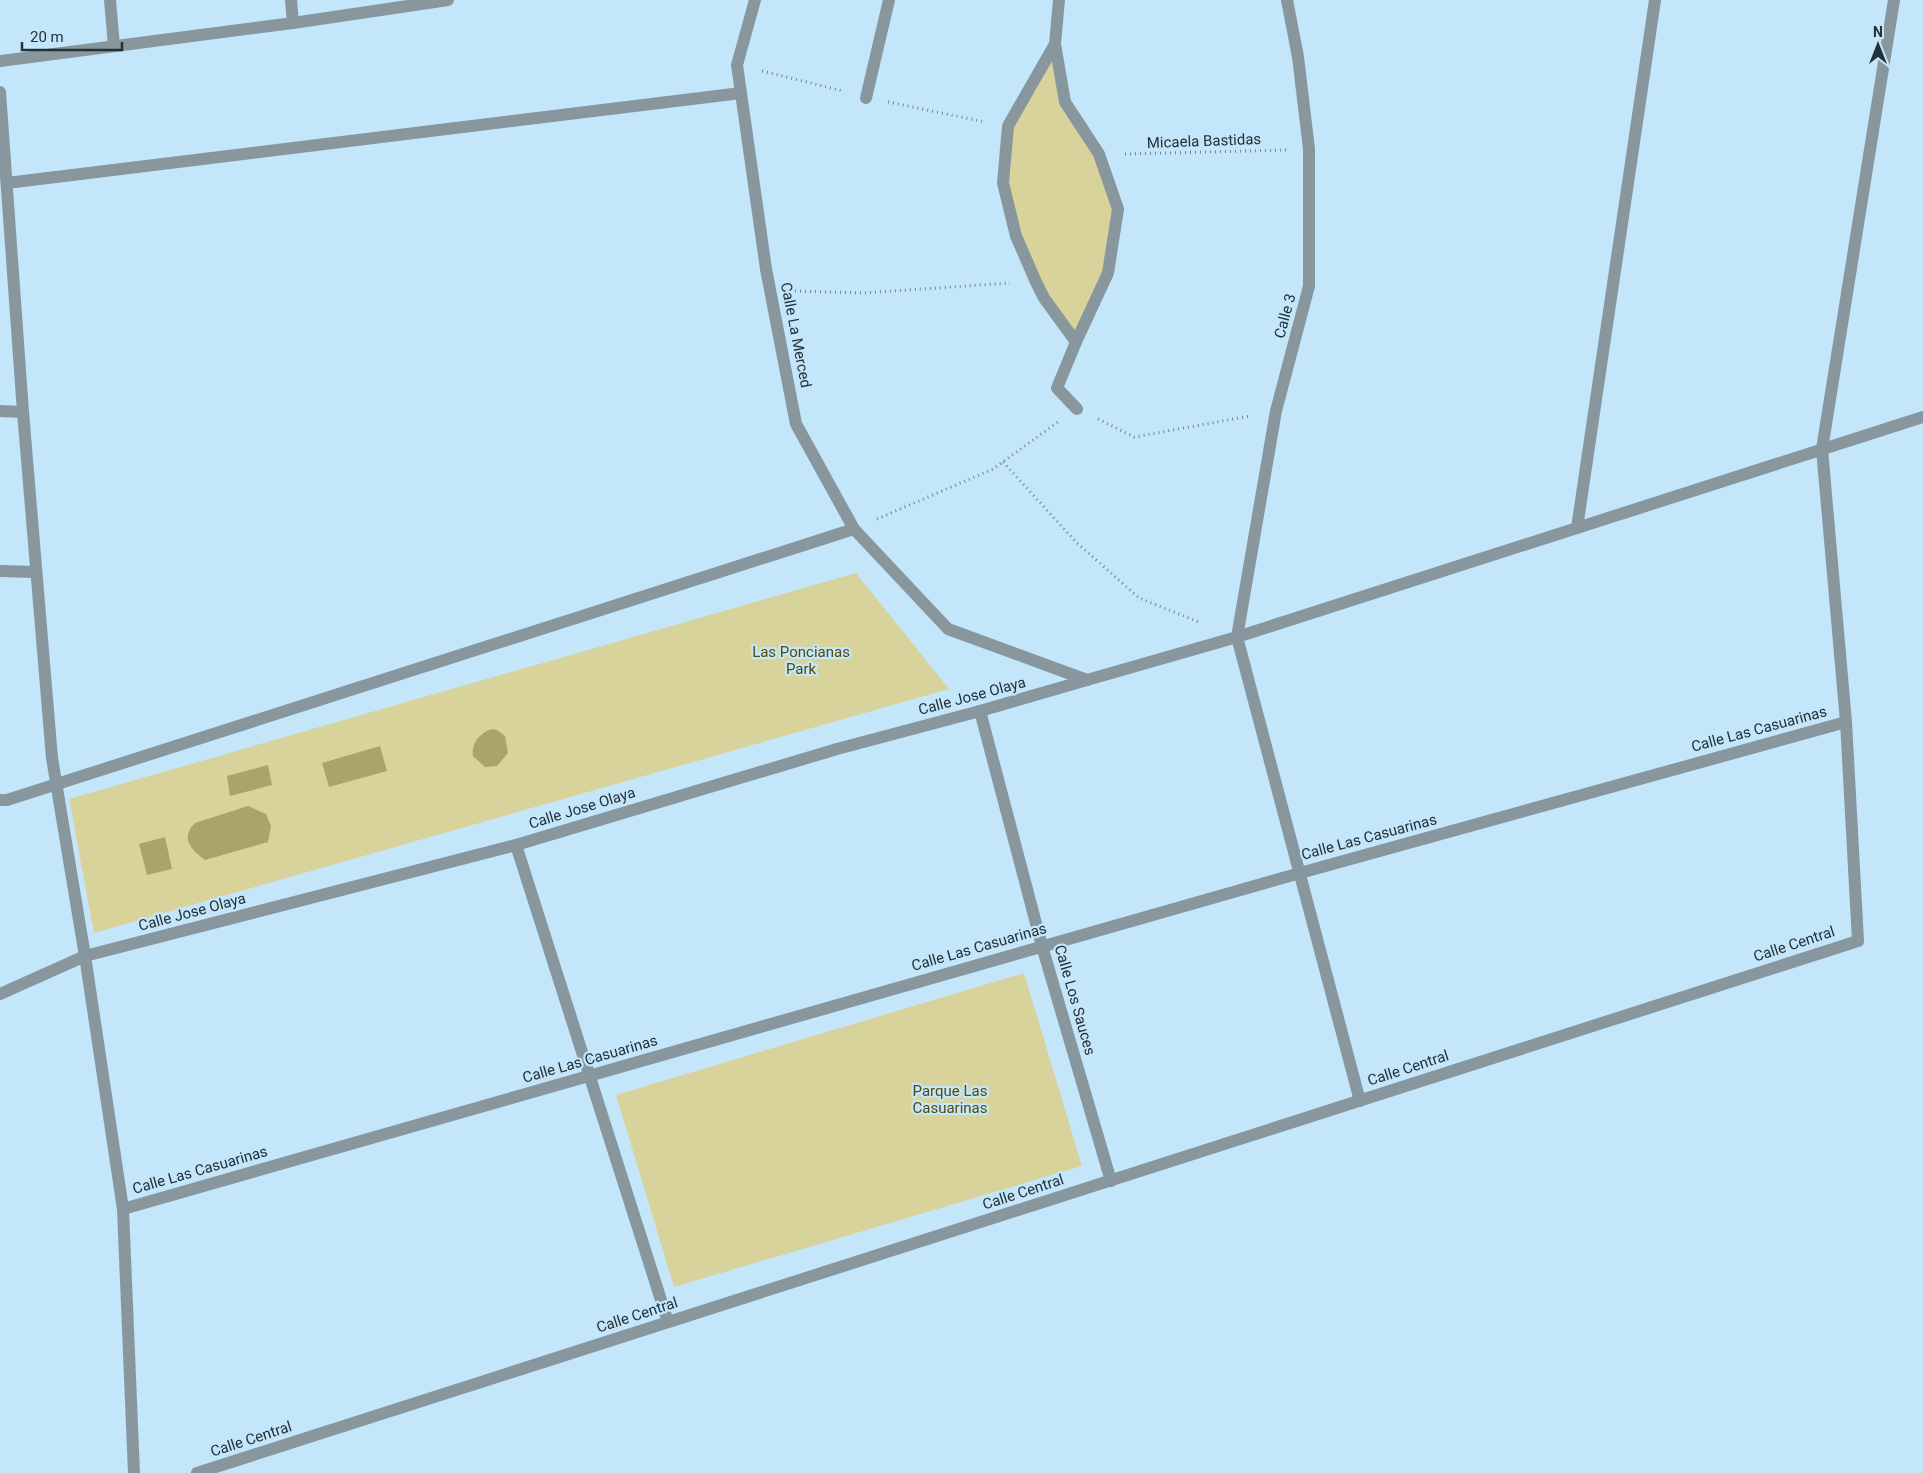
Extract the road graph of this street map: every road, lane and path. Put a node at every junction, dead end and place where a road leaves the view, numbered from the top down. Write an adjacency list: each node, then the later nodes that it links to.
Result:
1 (110, 0): 12 (street)
2 (291, 0): 10 (street)
3 (448, 0): 10 (street)
4 (755, 0): 15 (street, Calle La Merced)
5 (889, 0): 16 (street)
6 (1058, 0): 11 (street)
7 (1287, 0): 17 (street, Calle 3)
8 (1655, 0): 31 (street)
9 (1894, 0): 29 (street)
10 (293, 23): 12 (street)
11 (1054, 44): 18 (street); 21 (street)
12 (114, 46): 13 (street)
13 (0, 61)
14 (0, 92): 19 (street)
15 (741, 93): 19 (street); 22 (street, Calle La Merced)
16 (866, 98)
17 (1309, 149): 18 (path, Micaela Bastidas); 26 (street, Calle 3)
18 (1099, 154): 23 (street)
19 (6, 184): 20 (street)
20 (6, 263): 27 (street)
21 (1036, 282): 22 (path); 23 (street)
22 (770, 291): 32 (street, Calle La Merced)
23 (1076, 342): 24 (street)
24 (1077, 409): 26 (path); 30 (path)
25 (0, 411): 27 (street)
26 (1276, 411): 35 (street, Calle 3)
27 (23, 412): 34 (street)
28 (1923, 417): 29 (street, Calle Jose Olaya)
29 (1822, 449): 31 (street, Calle Jose Olaya); 38 (street)
30 (1003, 462): 32 (path); 35 (path)
31 (1577, 528): 35 (street, Calle Jose Olaya)
32 (854, 529): 36 (street, Calle La Merced); 39 (street)
33 (0, 571): 34 (street)
34 (35, 572): 39 (street)
35 (1236, 637): 36 (street, Calle Jose Olaya); 42 (street)
36 (1087, 680): 37 (street, Calle Jose Olaya)
37 (980, 711): 41 (street, Calle Jose Olaya); 43 (street, Calle Los Sauces)
38 (1846, 722): 42 (street, Calle Las Casuarinas); 47 (street, Calle Central)
39 (56, 784): 40 (street); 44 (street)
40 (0, 800)
41 (516, 844): 44 (street, Calle Jose Olaya); 46 (street)
42 (1300, 873): 43 (street, Calle Las Casuarinas); 47 (street)
43 (1042, 946): 46 (street, Calle Las Casuarinas); 48 (street, Calle Los Sauces)
44 (85, 956): 45 (street, Calle Jose Olaya); 49 (street)
45 (0, 994)
46 (591, 1075): 49 (street, Calle Las Casuarinas); 50 (street)
47 (1360, 1101): 48 (street, Calle Central)
48 (1111, 1181): 50 (street, Calle Central)
49 (123, 1209): 51 (street)
50 (668, 1322): 52 (street, Calle Central)
51 (134, 1473)
52 (197, 1473)

